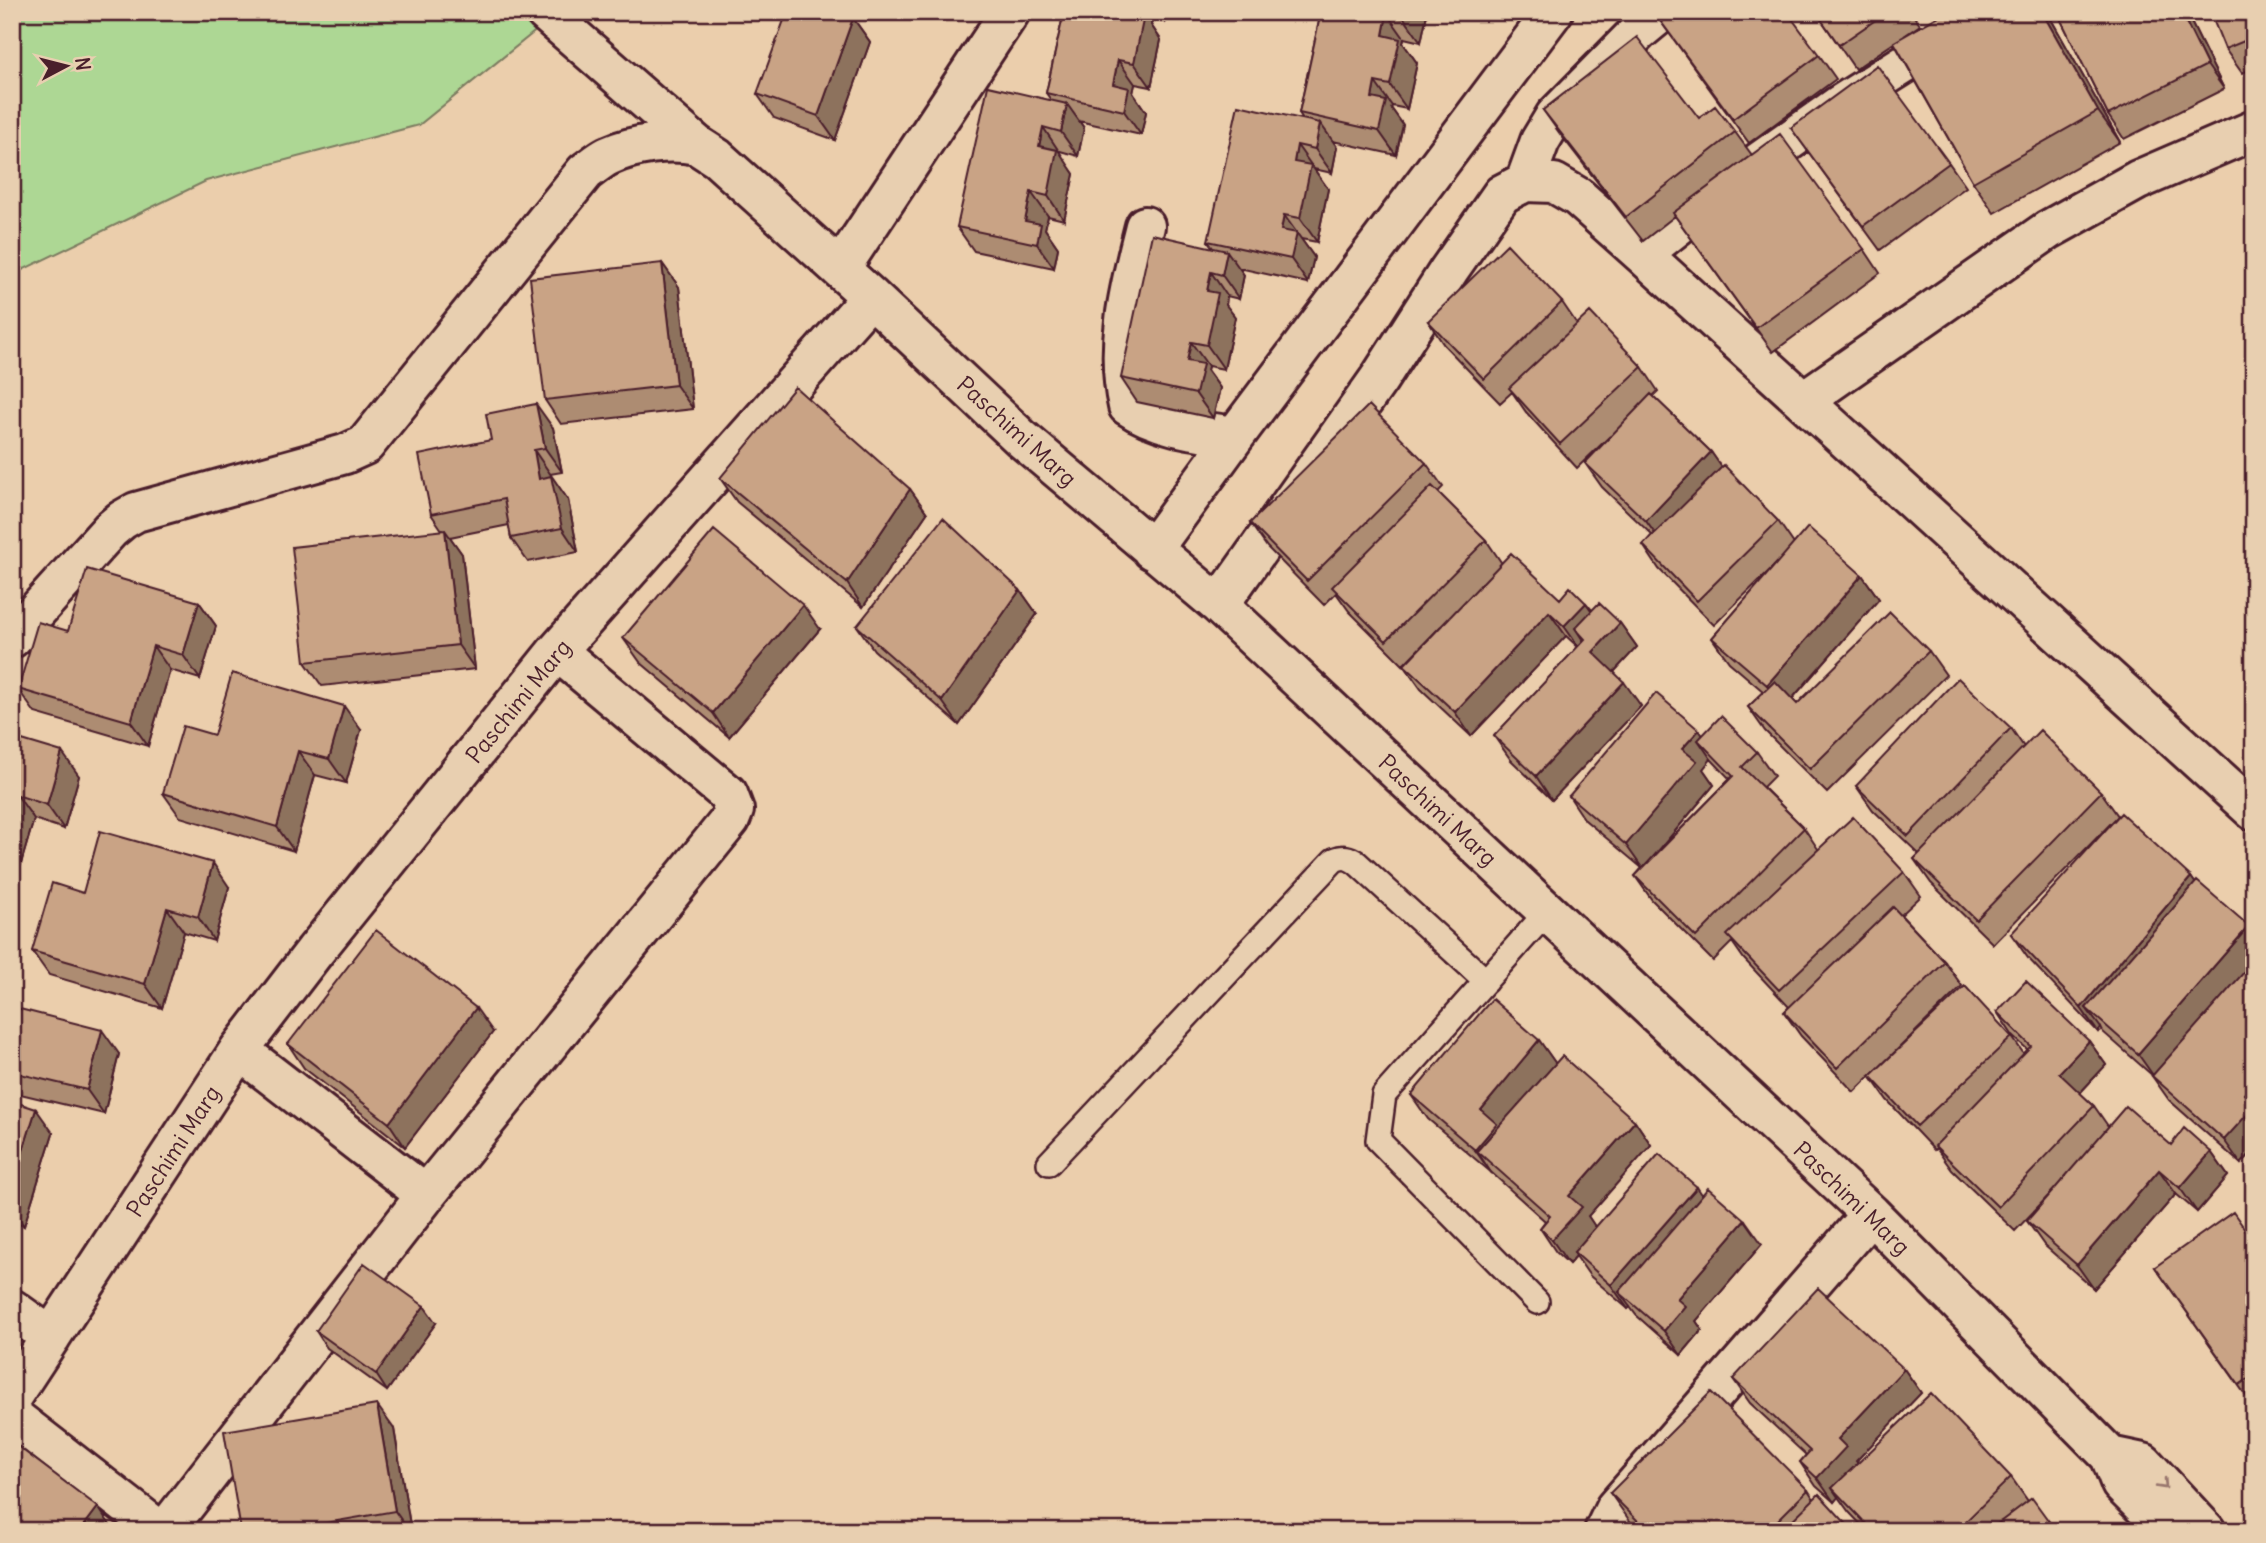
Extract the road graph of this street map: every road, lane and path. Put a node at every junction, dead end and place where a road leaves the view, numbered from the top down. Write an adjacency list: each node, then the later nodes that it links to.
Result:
1 (545, 12): 7 (street)
2 (1010, 12): 11 (street)
3 (1553, 12): 14 (street)
4 (1662, 12): 8 (street)
5 (1987, 12): 10 (street)
6 (2254, 131): 13 (street)
7 (697, 145): 11 (street); 17 (street)
8 (1525, 182): 10 (street); 16 (street)
9 (1145, 226): 14 (street)
10 (1642, 254): 13 (street)
11 (840, 269): 12 (street)
12 (871, 297): 15 (street, Paschimi Marg); 18 (street, Paschimi Marg)
13 (1804, 400): 19 (street)
14 (1234, 436): 15 (street)
15 (1152, 550): 16 (street, Paschimi Marg)
16 (1219, 605): 20 (street, Paschimi Marg)
17 (12, 638)
18 (557, 651): 22 (street, Paschimi Marg); 24 (street)
19 (2254, 811)
20 (1547, 912): 21 (lane); 25 (street, Paschimi Marg)
21 (1486, 981): 23 (lane); 26 (lane)
22 (239, 1050): 24 (street); 28 (street, Paschimi Marg)
23 (1049, 1163)
24 (426, 1195): 33 (street)
25 (1871, 1214): 31 (street, Paschimi Marg); 34 (street)
26 (1537, 1302)
27 (12, 1309): 28 (street)
28 (51, 1337): 29 (street, Paschimi Marg)
29 (12, 1396)
30 (12, 1416): 32 (street)
31 (2110, 1456): 35 (street, Paschimi Marg); 36 (street, one-way to 36)
32 (160, 1531)
33 (165, 1531)
34 (1604, 1531)
35 (2168, 1531)
36 (2206, 1531)

